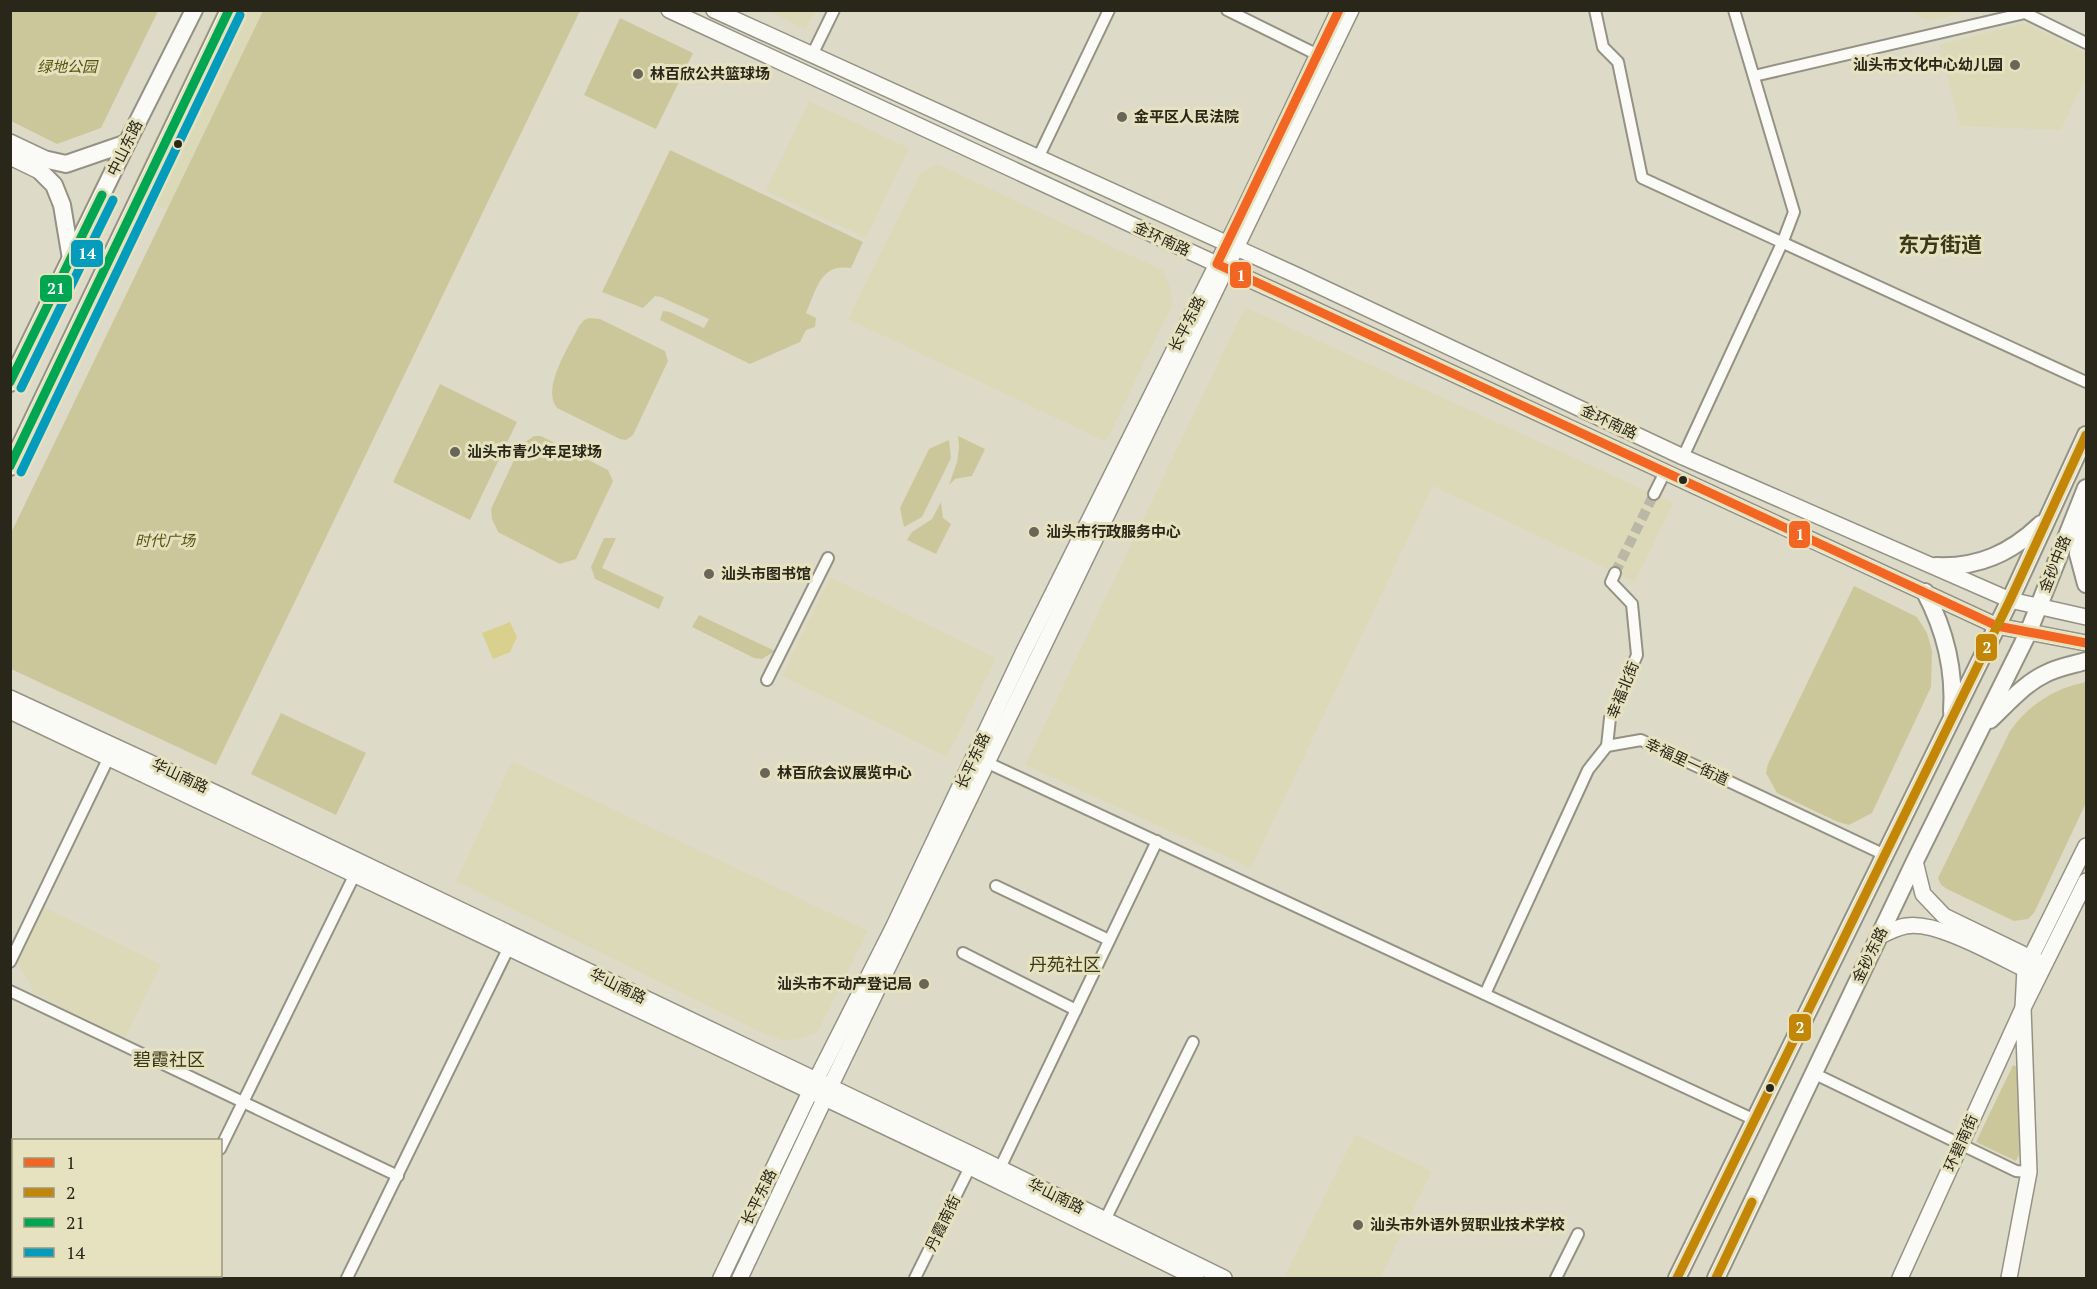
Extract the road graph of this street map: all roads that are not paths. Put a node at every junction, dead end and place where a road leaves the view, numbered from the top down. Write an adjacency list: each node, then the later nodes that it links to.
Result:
1 (194, 10): 18 (main road, 中山东路)
2 (229, 10): 30 (main road)
3 (669, 10): 25 (street, 金环南路)
4 (714, 10): 14 (street, 金环南路)
5 (834, 10): 14 (street)
6 (1109, 10): 20 (street)
7 (1227, 10): 15 (street)
8 (1339, 10): 15 (street)
9 (1351, 10): 23 (street)
10 (1595, 10): 22 (street)
11 (1734, 11): 16 (street)
12 (2026, 12): 13 (street); 16 (street)
13 (2086, 43)
14 (812, 55): 20 (street, 金环南路)
15 (1318, 55): 23 (street)
16 (1754, 76): 22 (street)
17 (10, 142): 21 (street)
18 (127, 143): 21 (main road); 24 (main road, 中山东路)
19 (10, 157): 21 (street)
20 (1038, 158): 23 (street, 金环南路)
21 (45, 166): 24 (main road)
22 (1783, 241): 26 (street); 29 (street)
23 (1232, 246): 25 (street, 长平东路); 29 (street, 金环南路)
24 (71, 259): 27 (main road, 中山东路)
25 (1222, 267): 31 (street, 金环南路); 55 (street, 长平东路); 75 (street, 长平东路)
26 (2086, 382)
27 (10, 383)
28 (2086, 435): 35 (main road, 金砂中路)
29 (1683, 457): 37 (street, 金环南路)
30 (10, 467)
31 (1665, 472): 33 (street); 40 (street, 金环南路)
32 (2086, 488): 34 (main road, 金砂中路)
33 (1654, 494)
34 (2080, 504): 39 (main road); 42 (main road, 金砂中路)
35 (2048, 517): 37 (main road); 41 (main road, 金砂中路)
36 (828, 558): 48 (street)
37 (1936, 567): 41 (street, 金环南路)
38 (1615, 573): 53 (street, 幸福北街)
39 (2086, 584)
40 (1925, 592): 44 (street, 金环南路); 51 (main road)
41 (2010, 600): 42 (street, 金环南路); 44 (main road, 金砂东路)
42 (2038, 608): 43 (street, 金环南路); 45 (main road, 金砂中路)
43 (2086, 617)
44 (1997, 626): 45 (street, 金环南路); 51 (main road, 金砂东路)
45 (2028, 633): 46 (street, 金环南路); 52 (main road, 金砂东路)
46 (2086, 643)
47 (2086, 661): 52 (main road)
48 (767, 680)
49 (10, 698): 75 (street, 华山南路)
50 (10, 711): 54 (street, 华山南路)
51 (1951, 720): 58 (main road, 金砂东路)
52 (1982, 726): 59 (main road, 金砂东路)
53 (1607, 746): 58 (street, 幸福里一街道); 70 (street)
54 (110, 757): 60 (street, 华山南路); 67 (street)
55 (988, 763): 56 (street); 76 (street, 长平东路)
56 (1157, 841): 64 (street); 70 (street)
57 (2086, 846): 68 (street, 环碧南街)
58 (1885, 855): 78 (main road, 金砂东路)
59 (1915, 861): 63 (main road, 金砂东路); 68 (street)
60 (355, 874): 65 (street, 华山南路); 77 (street)
61 (2086, 880): 68 (street, 环碧南街)
62 (996, 886): 64 (street)
63 (1880, 936): 68 (street); 74 (main road, 金砂东路)
64 (1109, 940): 72 (street)
65 (509, 947): 75 (street, 华山南路); 84 (street)
66 (963, 953): 72 (street)
67 (10, 962)
68 (2035, 967): 71 (street, 环碧南街)
69 (10, 991): 77 (street)
70 (1485, 994): 78 (street)
71 (2023, 1008): 79 (street, 环碧南街); 83 (street)
72 (1076, 1010): 82 (street)
73 (1192, 1042): 85 (street)
74 (1813, 1073): 79 (street); 95 (main road, 金砂东路)
75 (813, 1086): 76 (street, 华山南路); 88 (street, 长平东路)
76 (827, 1093): 81 (street, 华山南路); 82 (street, 华山南路); 89 (street, 长平东路)
77 (243, 1102): 80 (street); 84 (street)
78 (1755, 1120): 94 (main road, 金砂东路)
79 (1961, 1144): 83 (street); 96 (street, 环碧南街)
80 (222, 1145)
81 (970, 1167): 90 (street, 丹霞南街); 91 (street, 华山南路)
82 (1000, 1168): 85 (street, 华山南路)
83 (2029, 1172): 97 (street)
84 (398, 1176): 87 (street)
85 (1105, 1220): 92 (street, 华山南路)
86 (1578, 1234): 93 (street)
87 (347, 1278)
88 (721, 1278)
89 (740, 1278)
90 (915, 1278)
91 (1196, 1278)
92 (1224, 1278)
93 (1556, 1278)
94 (1677, 1278)
95 (1716, 1278)
96 (1900, 1278)
97 (2009, 1278)

